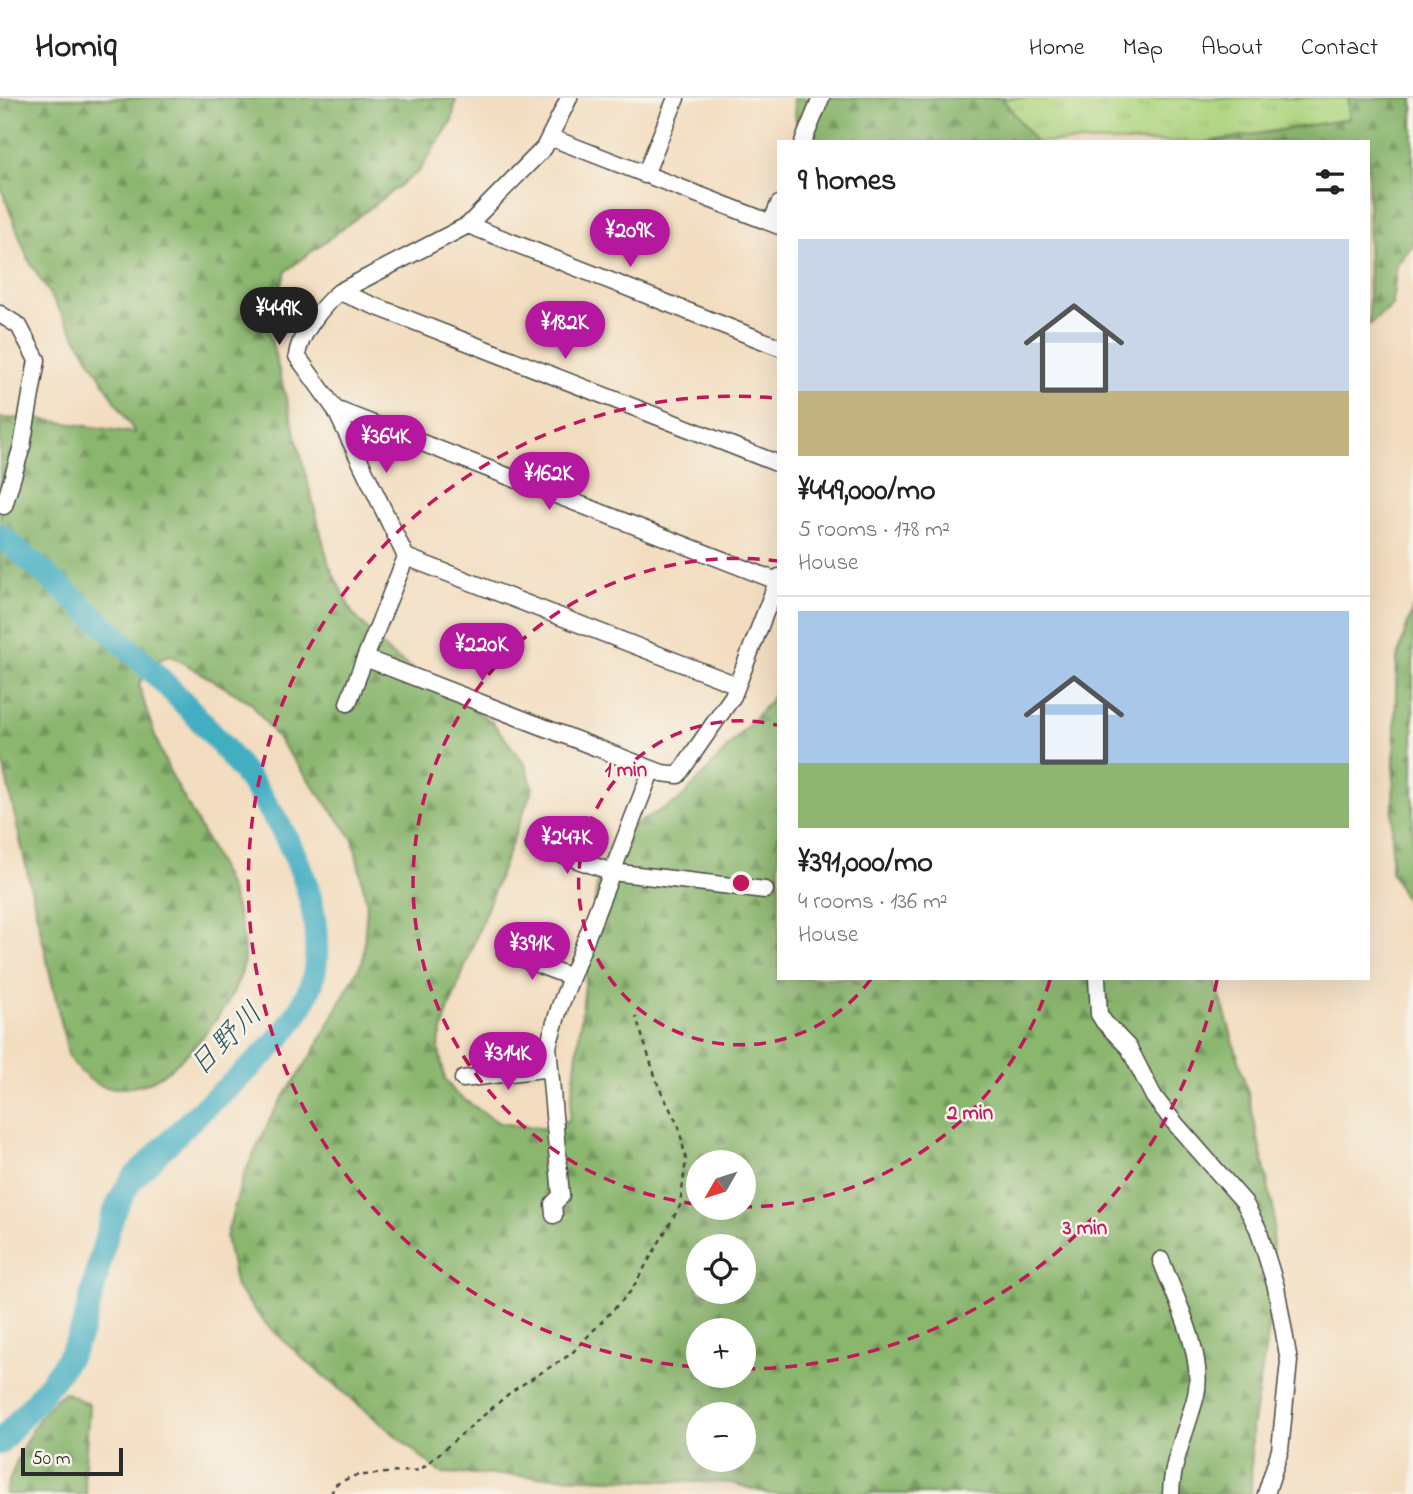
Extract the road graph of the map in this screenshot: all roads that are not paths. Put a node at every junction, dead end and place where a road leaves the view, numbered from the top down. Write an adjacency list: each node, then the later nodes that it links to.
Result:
1 (569, 98): 4 (street)
2 (676, 98): 6 (street)
3 (821, 98): 5 (street)
4 (552, 138): 6 (street); 7 (street)
5 (804, 140)
6 (645, 174): 8 (street)
7 (468, 225): 9 (street); 11 (street)
8 (775, 225)
9 (339, 292): 12 (street); 13 (street)
10 (0, 314): 14 (street)
11 (777, 346)
12 (335, 409): 15 (street); 16 (street)
13 (777, 463)
14 (0, 502)
15 (405, 556): 18 (street); 19 (street)
16 (777, 579)
17 (777, 582): 19 (street)
18 (365, 658): 20 (street); 21 (street)
19 (737, 685): 21 (street)
20 (348, 703)
21 (652, 769): 23 (street)
22 (534, 845): 23 (street)
23 (612, 872): 24 (street); 26 (street)
24 (765, 890)
25 (505, 952): 26 (street)
26 (571, 977): 28 (street)
27 (1097, 980): 33 (street)
28 (550, 1068): 29 (street); 30 (street)
29 (463, 1079)
30 (554, 1215)
31 (1161, 1260): 32 (street)
32 (1171, 1494)
33 (1266, 1494)

